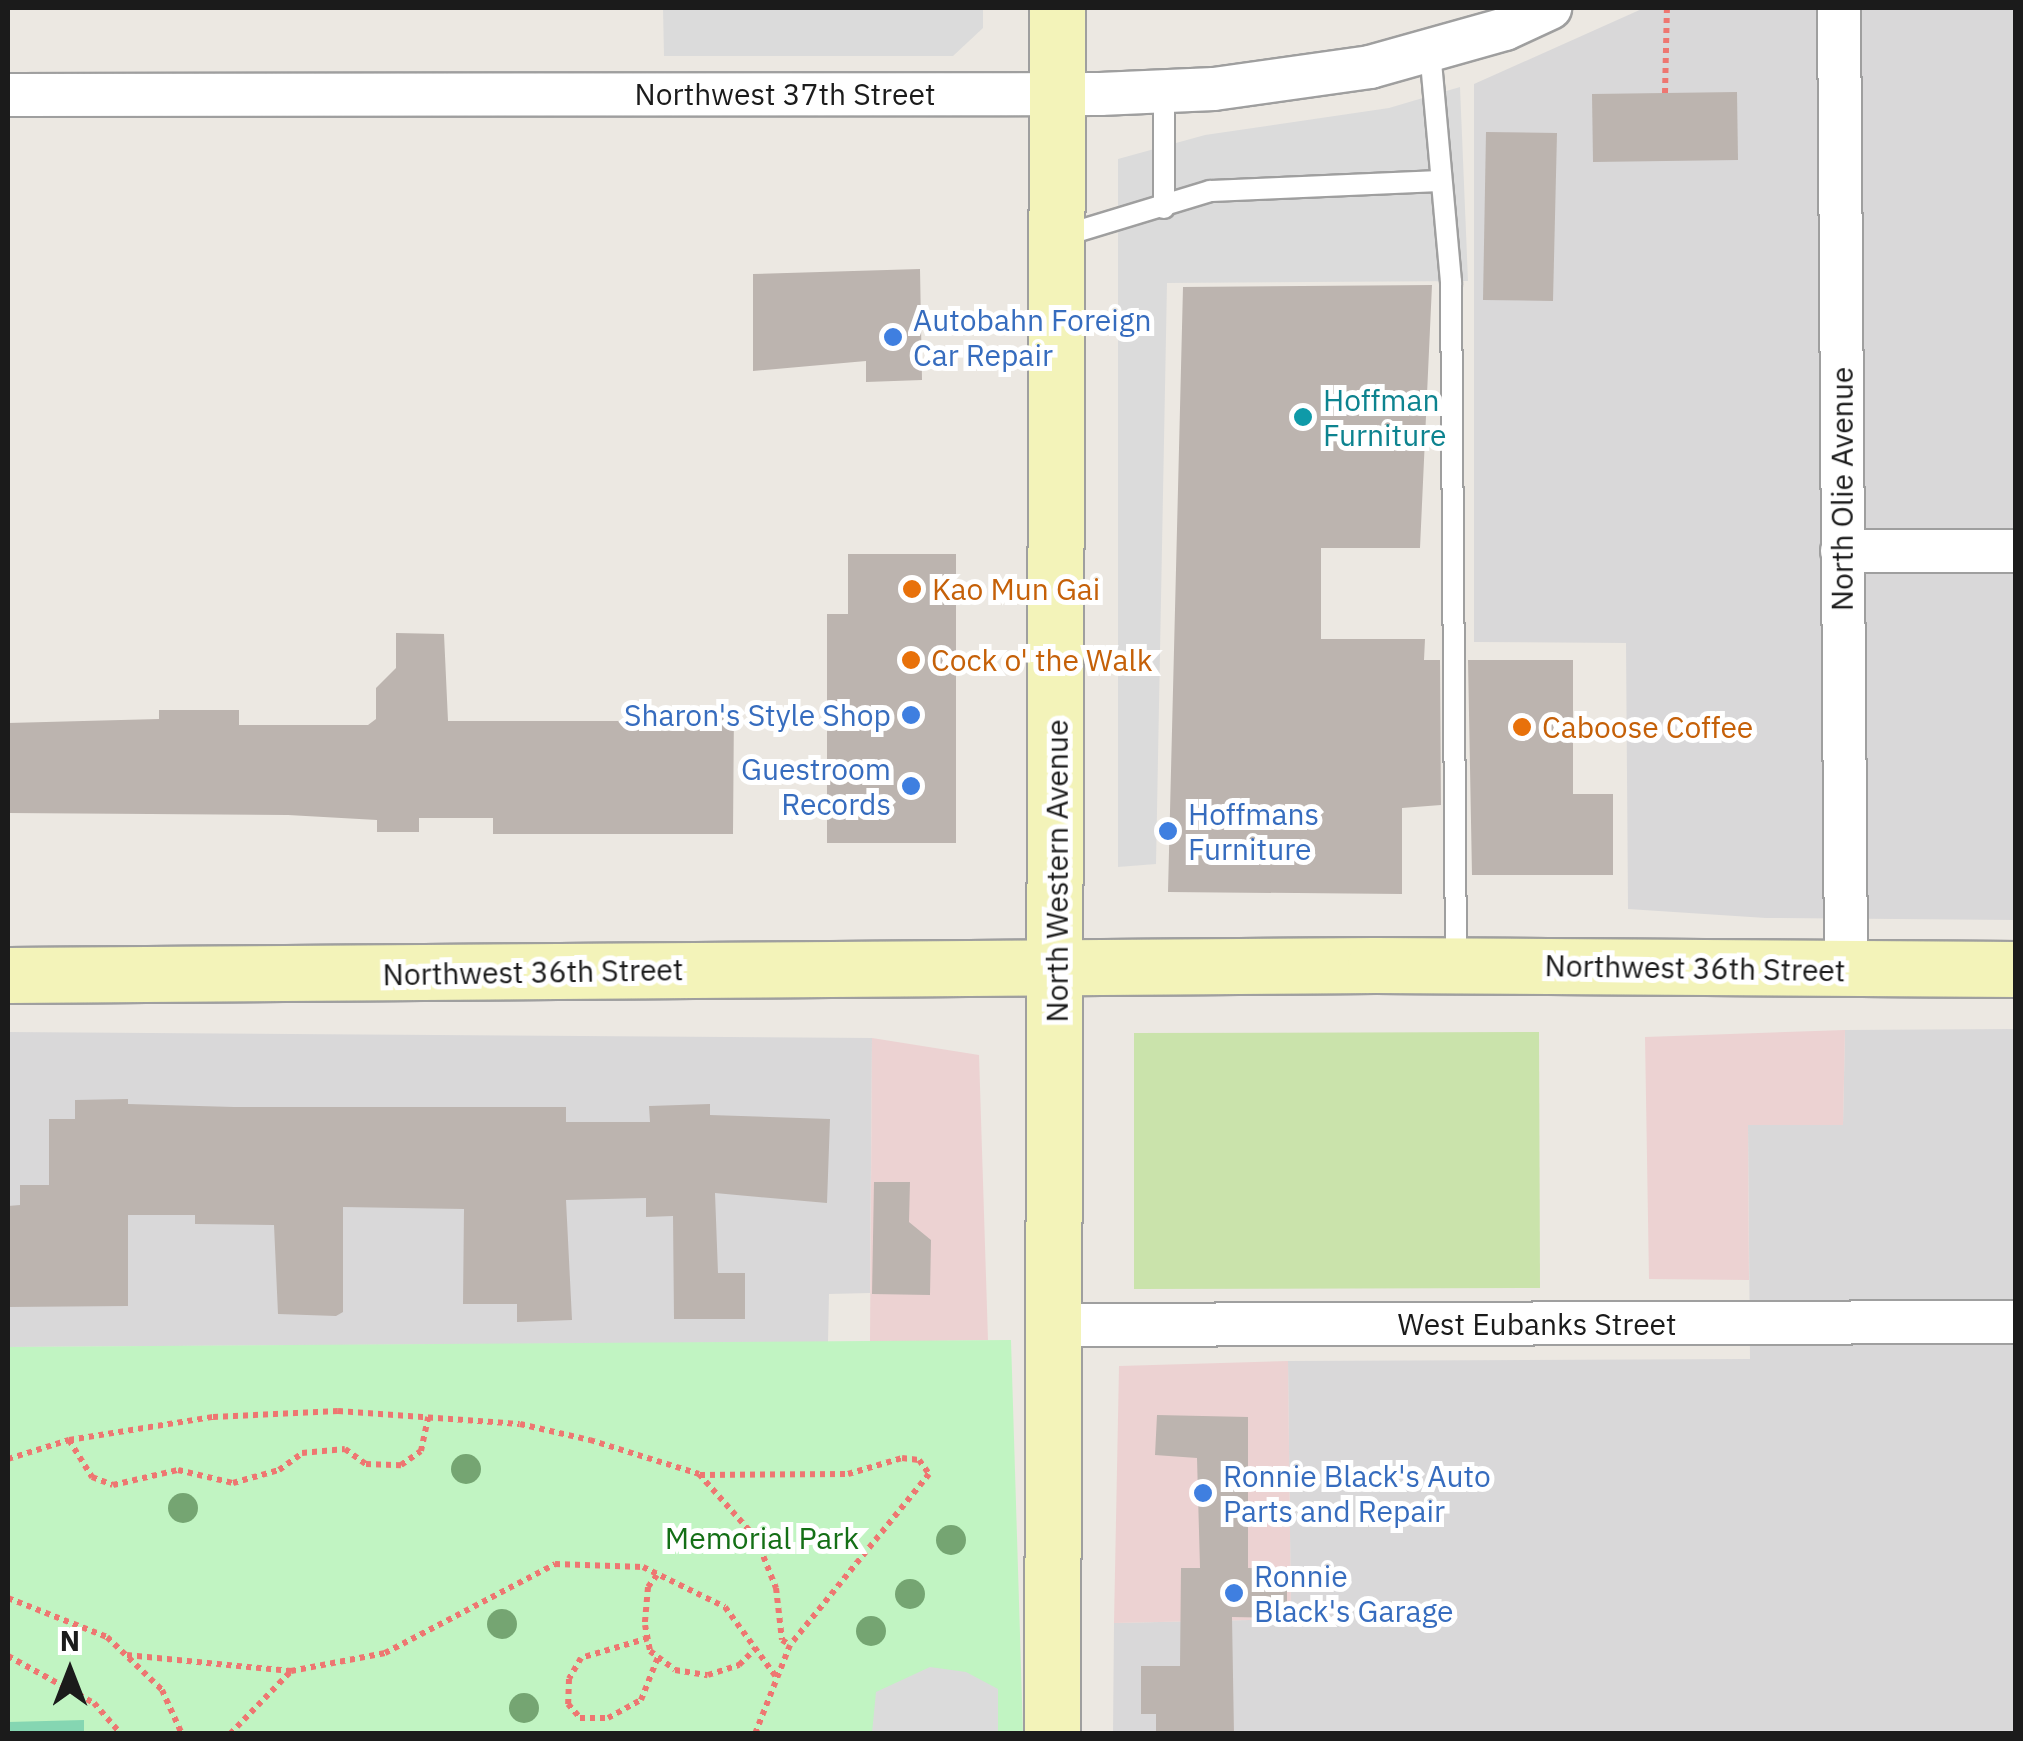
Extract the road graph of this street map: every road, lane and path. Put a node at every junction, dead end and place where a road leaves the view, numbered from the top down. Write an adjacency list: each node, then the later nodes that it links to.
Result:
1 (1057, 8): 7 (main road, North Western Avenue)
2 (1550, 8): 5 (street, Northwest 37th Street)
3 (1668, 8): 8 (path)
4 (1839, 8): 13 (street, North Olie Avenue)
5 (1430, 51): 6 (street, Northwest 37th Street); 10 (lane)
6 (1164, 91): 7 (street, Northwest 37th Street); 11 (lane)
7 (1056, 93): 9 (street, Northwest 37th Street); 12 (main road, North Western Avenue)
8 (1665, 93)
9 (8, 95)
10 (1441, 181): 11 (lane); 15 (lane)
11 (1164, 208): 12 (lane)
12 (1056, 238): 16 (main road, North Western Avenue)
13 (1842, 551): 14 (street); 18 (street, North Olie Avenue)
14 (2016, 551)
15 (1456, 965): 16 (main road, Northwest 36th Street); 18 (main road, Northwest 36th Street)
16 (1058, 967): 19 (main road, Northwest 36th Street); 21 (main road, North Western Avenue)
17 (2016, 969): 18 (main road, Northwest 36th Street)
18 (1846, 970)
19 (8, 975)
20 (2016, 1322): 21 (street, West Eubanks Street)
21 (1058, 1326): 42 (main road, North Western Avenue)
22 (428, 1417): 23 (path); 23 (path); 25 (path)
23 (68, 1440): 24 (path)
24 (8, 1459)
25 (699, 1474): 29 (path); 29 (path)
26 (657, 1574): 28 (path); 30 (path); 34 (path)
27 (8, 1598): 31 (path)
28 (648, 1638): 33 (path); 33 (path)
29 (790, 1646): 35 (path)
30 (756, 1648): 33 (path); 35 (path)
31 (125, 1655): 34 (path); 37 (path)
32 (8, 1656): 36 (path)
33 (658, 1657)
34 (291, 1671): 38 (path)
35 (777, 1678): 41 (path)
36 (121, 1734)
37 (182, 1734)
38 (230, 1734)
39 (424, 1734): 40 (path)
40 (446, 1734)
41 (755, 1734)
42 (1052, 1734)

